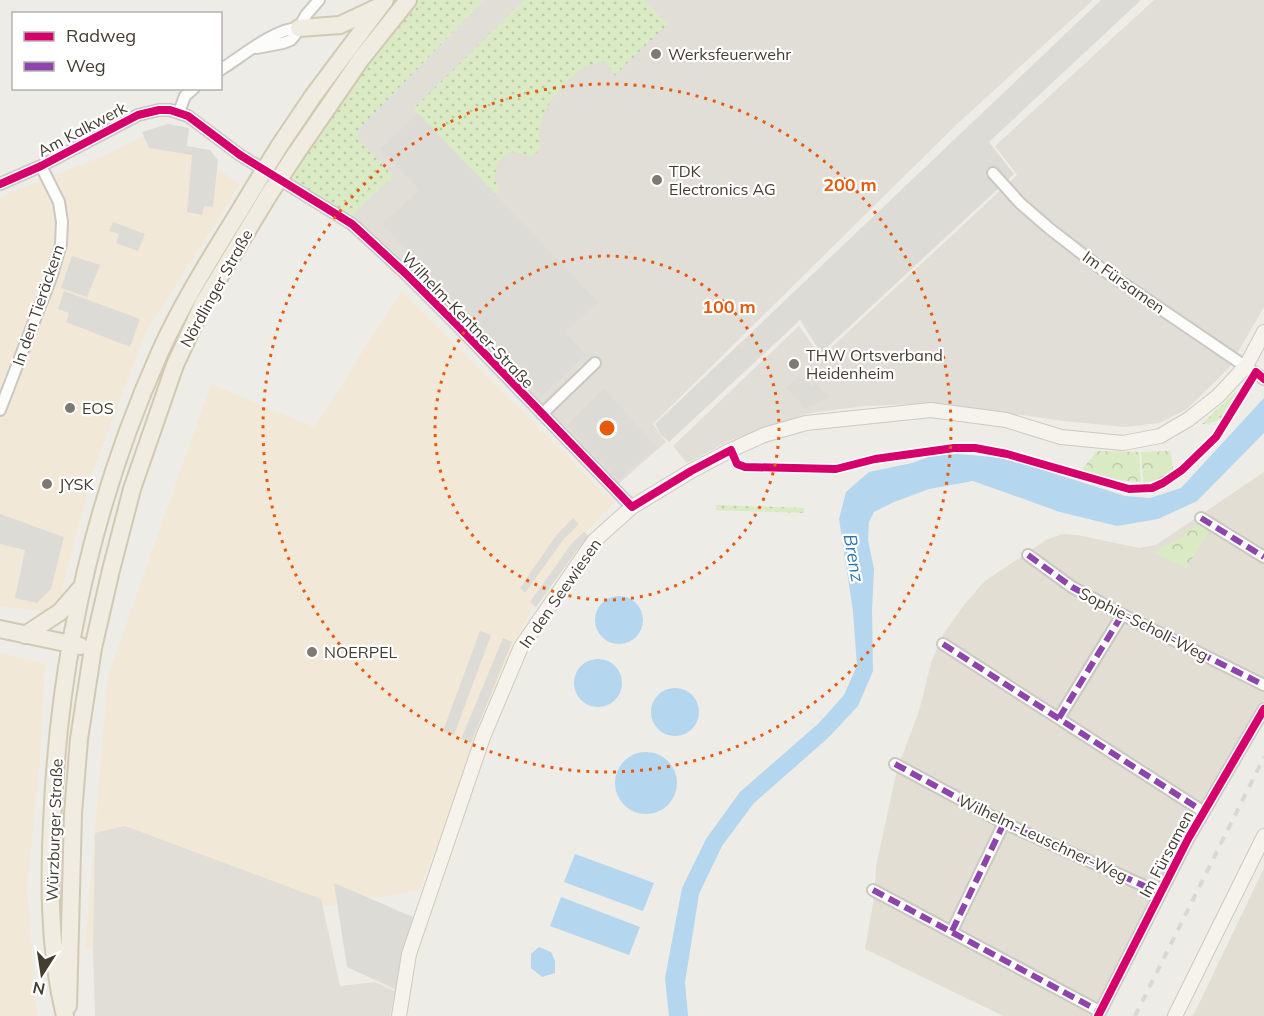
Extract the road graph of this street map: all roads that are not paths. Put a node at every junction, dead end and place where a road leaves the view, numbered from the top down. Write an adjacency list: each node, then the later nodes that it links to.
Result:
1 (319, 0): 4 (street)
2 (408, 0): 11 (main road, Nördlinger Straße, bridge)
3 (383, 3): 4 (main road); 11 (main road, Nördlinger Straße, bridge)
4 (299, 28): 5 (street)
5 (222, 69)
6 (192, 90): 7 (street)
7 (179, 112): 8 (street, Am Kalkwerk); 17 (street, Wilhelm-Kentner-Straße)
8 (41, 166): 10 (street, Am Kalkwerk); 16 (street, In den Tieräckern)
9 (993, 173): 14 (street, Im Fürsamen)
10 (0, 184)
11 (261, 191): 22 (main road, Nördlinger Straße); 28 (main road, Nördlinger Straße)
12 (1264, 332): 14 (street, In den Seewiesen)
13 (595, 363): 17 (street)
14 (1246, 366): 15 (street, Im Fürsamen); 18 (street, In den Seewiesen)
15 (1264, 379)
16 (0, 410)
17 (542, 414): 18 (street, Wilhelm-Kentner-Straße)
18 (632, 507): 41 (street, In den Seewiesen)
19 (1201, 518): 21 (street)
20 (1028, 555): 23 (street, Sophie-Scholl-Weg)
21 (1264, 557)
22 (81, 589): 25 (main road); 26 (main road, Nördlinger Straße)
23 (1122, 615): 29 (street, Sophie-Scholl-Weg); 31 (street)
24 (0, 629): 25 (main road)
25 (25, 635): 26 (main road)
26 (71, 644): 28 (main road); 40 (main road, Würzburger Straße)
27 (943, 644): 31 (street)
28 (93, 648): 40 (main road, Würzburger Straße)
29 (1264, 685)
30 (1264, 709): 33 (street, Im Fürsamen)
31 (1059, 718): 33 (street)
32 (895, 764): 34 (street, Wilhelm-Leuschner-Weg)
33 (1204, 812): 37 (street, Im Fürsamen)
34 (1004, 823): 37 (street, Wilhelm-Leuschner-Weg); 38 (street)
35 (1264, 836): 42 (street)
36 (873, 890): 38 (street)
37 (1160, 893): 39 (street, Im Fürsamen)
38 (952, 932): 39 (street)
39 (1098, 1013)
40 (66, 1016)
41 (399, 1016)
42 (1175, 1016)

